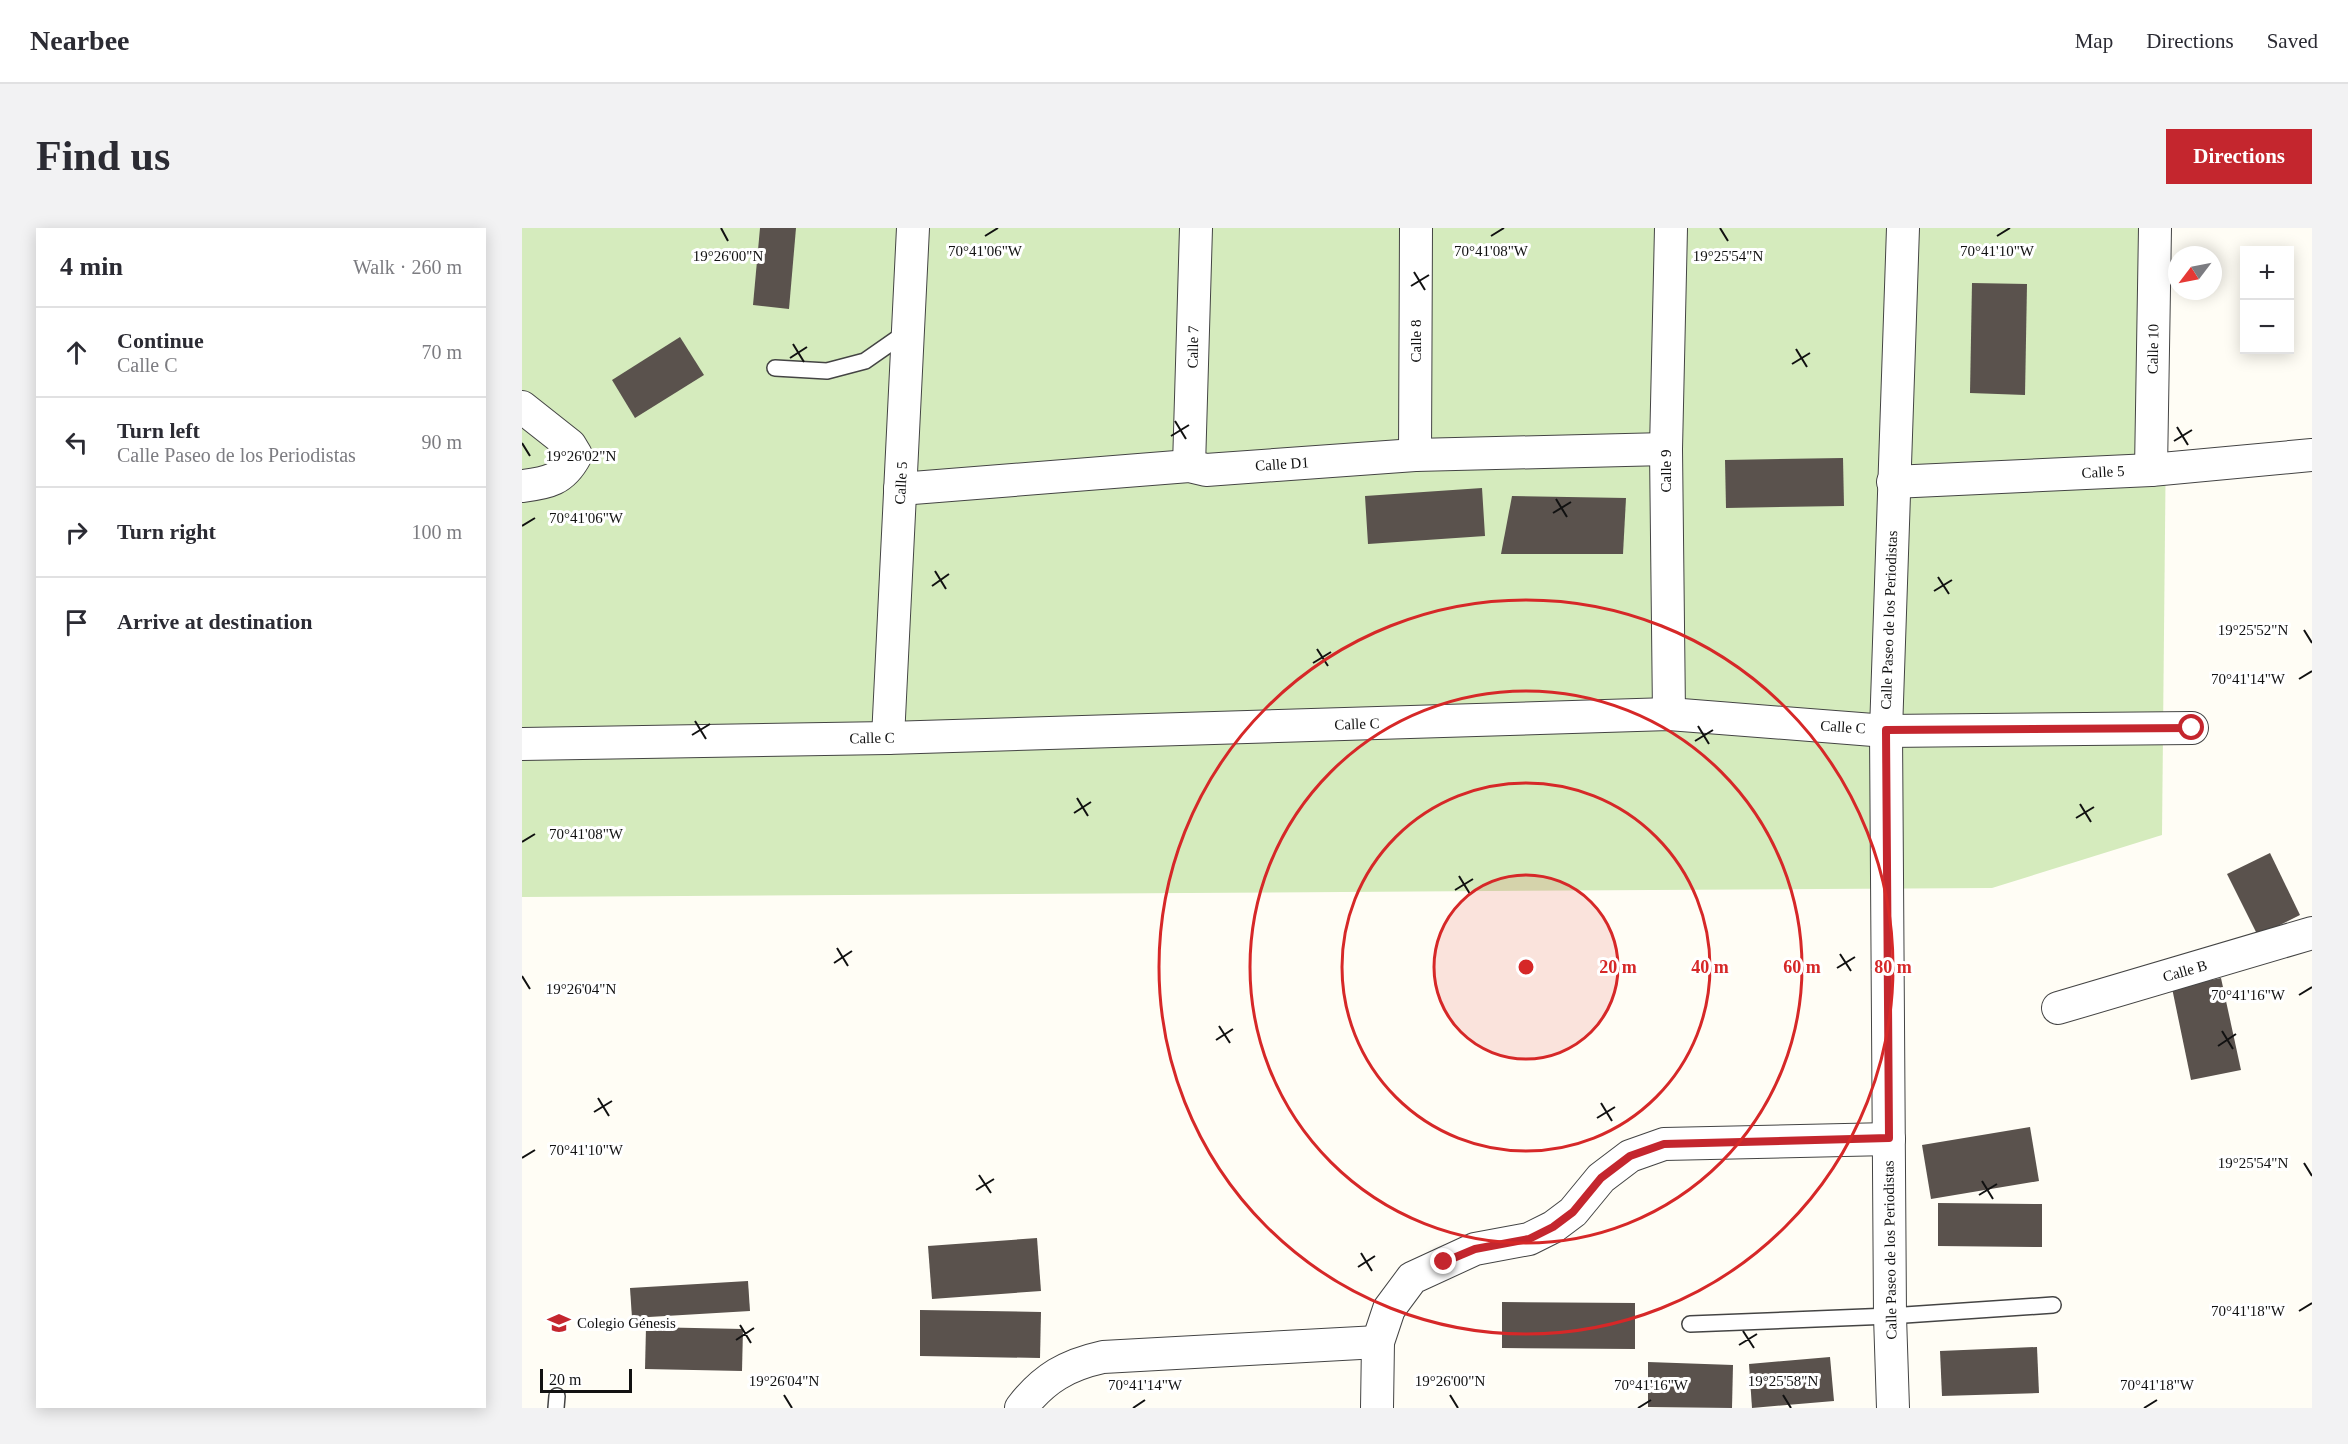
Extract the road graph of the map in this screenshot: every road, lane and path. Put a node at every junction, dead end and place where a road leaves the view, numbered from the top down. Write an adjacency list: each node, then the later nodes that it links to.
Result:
1 (913, 228): 7 (street, Calle 5)
2 (1196, 228): 13 (street, Calle 7)
3 (1416, 228): 11 (street, Calle 8)
4 (1671, 228): 10 (street, Calle 9)
5 (1903, 228): 15 (street, Calle Paseo de los Periodistas)
6 (2155, 228): 14 (street, Calle 10)
7 (908, 331): 8 (lane); 17 (street, Calle 5)
8 (775, 368)
9 (522, 407): 16 (street)
10 (1666, 449): 11 (street, Calle D1); 18 (street, Calle 9)
11 (1415, 455): 13 (street, Calle D1)
12 (2312, 455): 14 (street, Calle 5)
13 (1190, 466): 17 (street, Calle D1)
14 (2151, 470): 15 (street, Calle 5)
15 (1893, 482): 20 (street, Calle Paseo de los Periodistas)
16 (522, 486)
17 (900, 489): 21 (street, Calle 5)
18 (1669, 714): 20 (street, Calle C); 21 (street, Calle C)
19 (2192, 728): 20 (street, Calle C)
20 (1886, 730): 25 (street, Calle Paseo de los Periodistas)
21 (888, 738): 22 (street, Calle C)
22 (522, 744)
23 (2312, 933): 24 (street, Calle B)
24 (2058, 1008)
25 (1889, 1138): 27 (street, Calle Paseo de los Periodistas); 29 (street)
26 (2053, 1305): 27 (lane)
27 (1890, 1316): 28 (lane); 32 (street, Calle Paseo de los Periodistas)
28 (1690, 1324)
29 (1378, 1342): 30 (street); 31 (street)
30 (1022, 1408)
31 (1377, 1408)
32 (1893, 1408)

